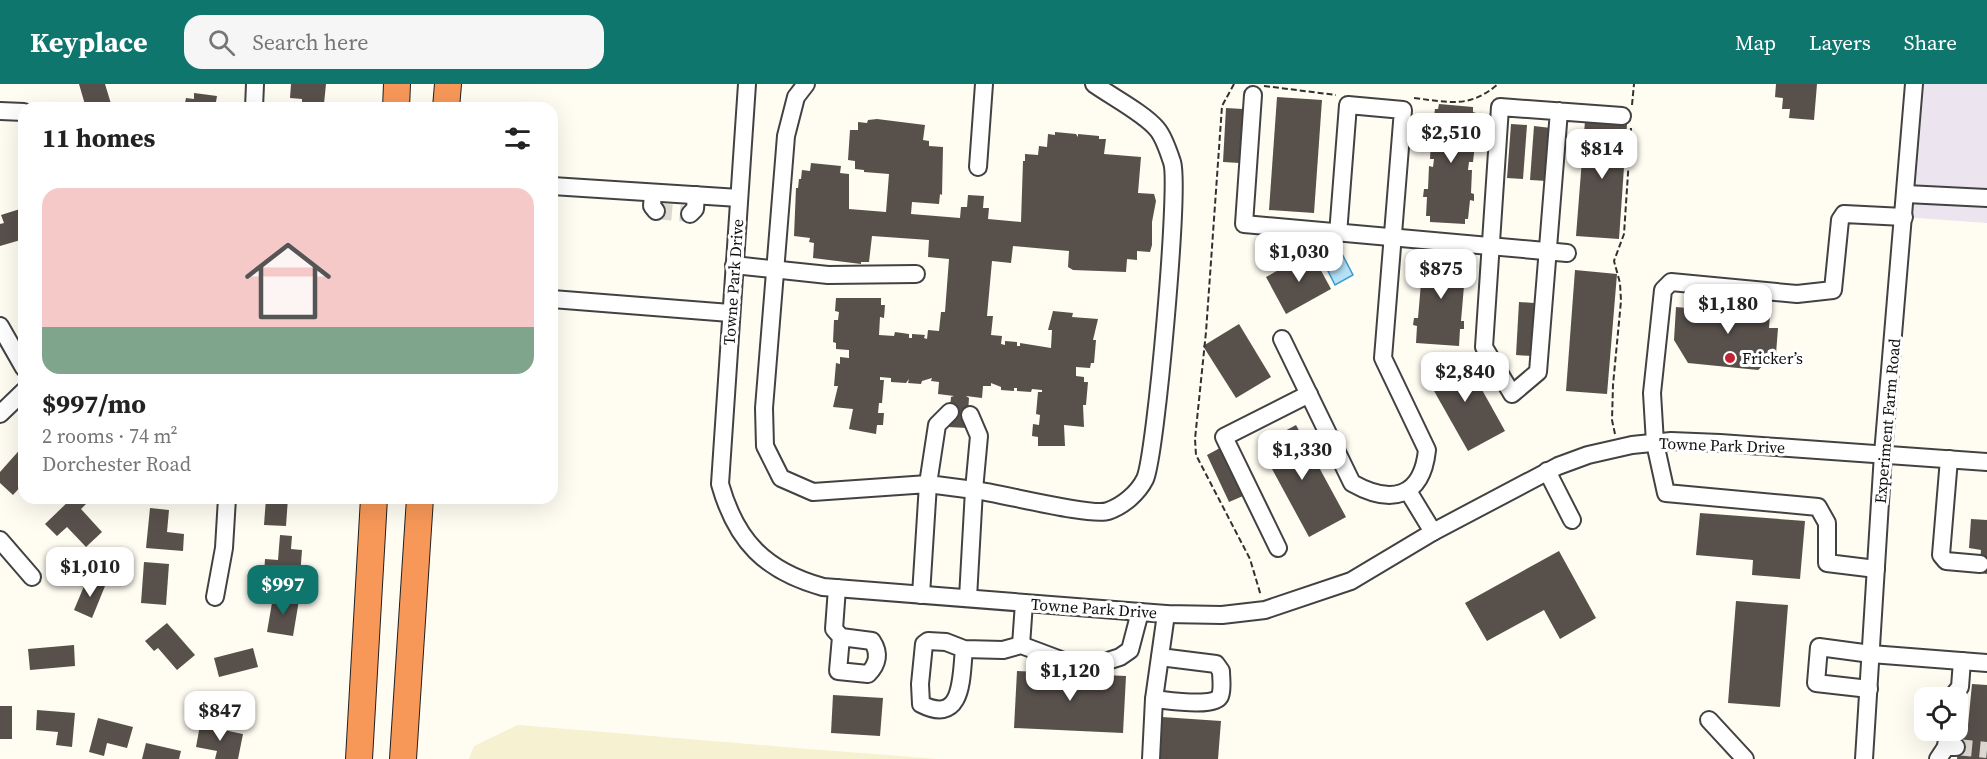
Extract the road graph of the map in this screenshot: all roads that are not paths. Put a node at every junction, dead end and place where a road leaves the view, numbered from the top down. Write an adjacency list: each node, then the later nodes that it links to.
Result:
1 (255, 84): 10 (street)
2 (398, 84): 11 (highway)
3 (448, 84): 12 (highway)
4 (747, 84): 22 (street, Towne Park Drive)
5 (806, 84): 33 (street)
6 (984, 84): 17 (street)
7 (1094, 84): 51 (street)
8 (1914, 84): 20 (street, Experiment Farm Road)
9 (1253, 95): 27 (street)
10 (254, 102)
11 (396, 102)
12 (446, 102)
13 (0, 111): 14 (street)
14 (18, 111)
15 (1558, 111): 16 (street); 29 (street); 30 (street)
16 (1628, 115)
17 (978, 167)
18 (558, 186): 19 (street)
19 (653, 193): 21 (street); 24 (street)
20 (1906, 194): 23 (street); 26 (street, Experiment Farm Road)
21 (696, 195): 22 (street); 25 (street)
22 (739, 198): 32 (street, Towne Park Drive)
23 (1987, 198)
24 (656, 212)
25 (690, 214)
26 (1904, 218): 45 (street); 46 (street, Experiment Farm Road)
27 (1338, 234): 28 (street); 28 (street)
28 (1392, 239): 29 (street); 52 (street)
29 (1492, 247): 30 (street); 30 (street)
30 (1547, 251): 31 (street)
31 (1567, 252)
32 (734, 265): 33 (street); 36 (street, Towne Park Drive)
33 (776, 268): 34 (street); 50 (street)
34 (916, 274)
35 (558, 299): 36 (street)
36 (730, 313): 63 (street, Towne Park Drive)
37 (0, 326): 39 (street)
38 (1282, 339): 40 (street)
39 (18, 358)
40 (1309, 394): 52 (street); 59 (street)
41 (18, 397): 43 (street)
42 (950, 412): 50 (street)
43 (0, 414)
44 (970, 416): 51 (street)
45 (1655, 443): 46 (street, Towne Park Drive); 49 (street, Towne Park Drive); 61 (street)
46 (1883, 454): 47 (street, Towne Park Drive); 61 (street, Experiment Farm Road)
47 (1949, 459): 48 (street, Towne Park Drive); 60 (street)
48 (1987, 462)
49 (1547, 471): 56 (street); 57 (street, Towne Park Drive)
50 (928, 484): 51 (street); 64 (street)
51 (974, 490): 66 (street)
52 (1408, 491): 57 (street)
53 (227, 504): 65 (street)
54 (374, 504): 81 (highway)
55 (420, 504): 82 (highway)
56 (1572, 520)
57 (1433, 532): 69 (street, Towne Park Drive)
58 (0, 540): 62 (street)
59 (1278, 548)
60 (1980, 564)
61 (1876, 569): 73 (street, Experiment Farm Road)
62 (32, 577)
63 (837, 588): 64 (street, Towne Park Drive); 70 (street)
64 (921, 595): 66 (street, Towne Park Drive)
65 (216, 597)
66 (968, 598): 67 (street, Towne Park Drive)
67 (1024, 603): 68 (street, Towne Park Drive); 71 (street)
68 (1140, 612): 69 (street, Towne Park Drive); 71 (street)
69 (1166, 614): 74 (street)
70 (841, 637)
71 (1021, 645): 72 (street)
72 (964, 649)
73 (1871, 654): 75 (street); 78 (street, Experiment Farm Road); 78 (street)
74 (1160, 657): 79 (street); 79 (street)
75 (1962, 661): 76 (street); 77 (street)
76 (1987, 663)
77 (1960, 687)
78 (1869, 690): 85 (street, Experiment Farm Road)
79 (1154, 699): 83 (street)
80 (1709, 720): 84 (street)
81 (359, 759)
82 (403, 759)
83 (1151, 759)
84 (1745, 759)
85 (1864, 759)

